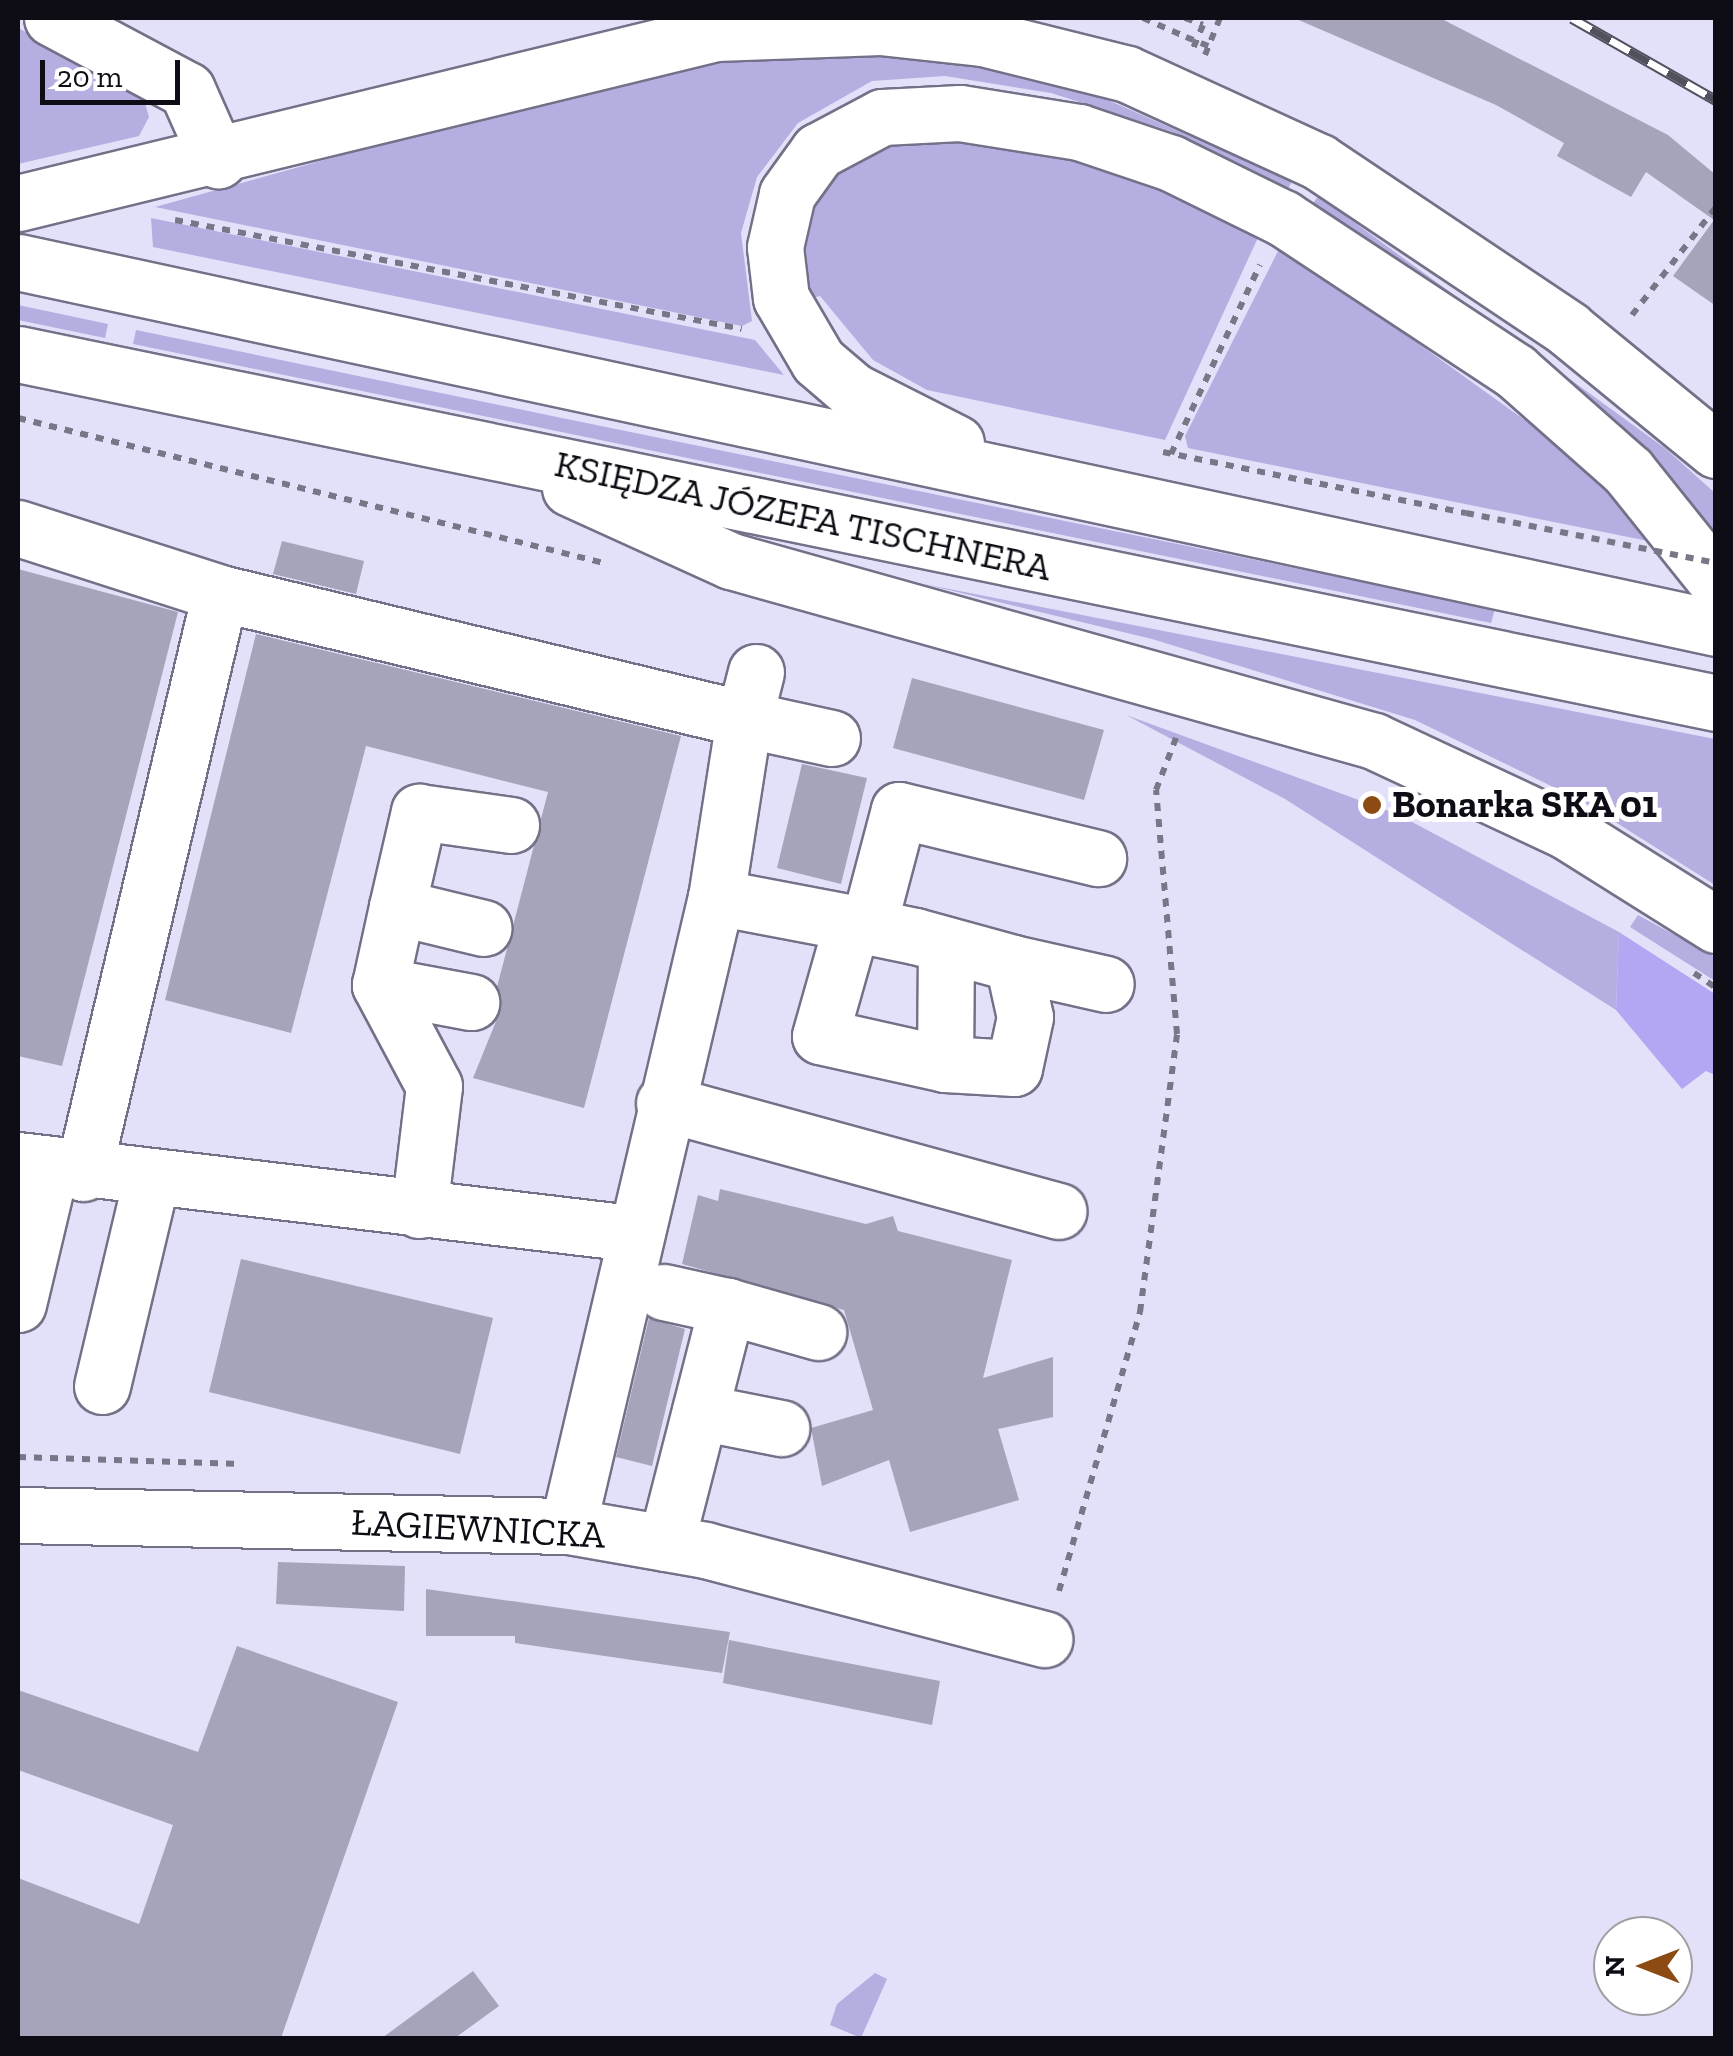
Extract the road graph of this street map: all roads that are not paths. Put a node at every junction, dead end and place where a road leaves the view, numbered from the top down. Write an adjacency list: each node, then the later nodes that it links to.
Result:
1 (52, 18): 2 (main road)
2 (218, 160): 3 (main road); 6 (main road)
3 (18, 203)
4 (18, 262): 8 (main road, KSIĘDZA JÓZEFA TISCHNERA)
5 (18, 354): 7 (main road, KSIĘDZA JÓZEFA TISCHNERA)
6 (1716, 450)
7 (506, 454): 14 (main road, KSIĘDZA JÓZEFA TISCHNERA); 21 (main road)
8 (1064, 493): 10 (main road); 12 (main road, KSIĘDZA JÓZEFA TISCHNERA)
9 (18, 528): 11 (main road)
10 (1716, 581)
11 (220, 592): 13 (main road); 30 (main road)
12 (1716, 628)
13 (750, 696): 15 (main road); 18 (main road)
14 (1716, 703)
15 (832, 738)
16 (511, 825): 19 (main road)
17 (1098, 858): 20 (main road)
18 (716, 897): 20 (main road); 29 (main road)
19 (397, 907): 22 (main road); 26 (main road)
20 (860, 925): 23 (main road); 28 (main road)
21 (1716, 925)
22 (484, 928)
23 (946, 945): 24 (main road); 28 (main road)
24 (1012, 963): 25 (main road); 28 (main road)
25 (1106, 984)
26 (380, 985): 27 (main road); 32 (main road)
27 (471, 1002)
28 (944, 1064)
29 (664, 1103): 33 (main road); 34 (main road)
30 (50, 1166): 31 (main road); 36 (main road)
31 (152, 1180): 32 (main road); 39 (main road)
32 (419, 1210): 34 (main road)
33 (1059, 1211)
34 (631, 1234): 43 (main road)
35 (664, 1292): 37 (main road)
36 (18, 1304)
37 (727, 1306): 38 (main road); 40 (main road)
38 (818, 1332)
39 (102, 1386)
40 (700, 1412): 41 (main road); 44 (main road)
41 (781, 1428)
42 (18, 1515): 43 (main road, ŁAGIEWNICKA)
43 (568, 1526): 44 (main road, ŁAGIEWNICKA)
44 (666, 1543): 45 (main road, ŁAGIEWNICKA)
45 (1046, 1639)

